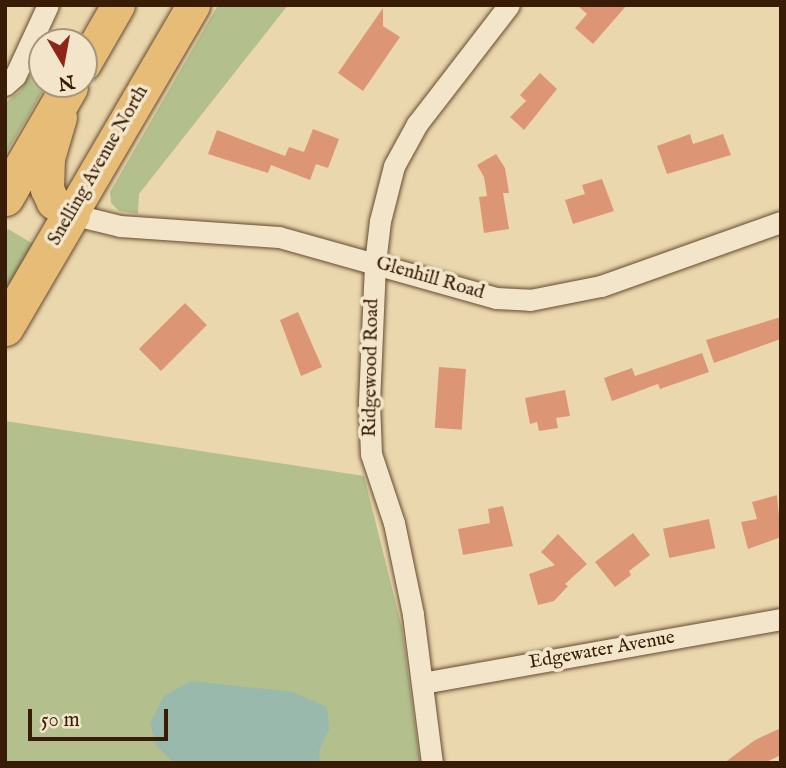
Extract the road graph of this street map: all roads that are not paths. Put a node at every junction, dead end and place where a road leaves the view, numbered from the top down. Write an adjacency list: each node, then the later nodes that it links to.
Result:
1 (48, 5): 6 (street)
2 (118, 5): 5 (highway)
3 (193, 5): 10 (highway, Snelling Avenue North)
4 (509, 5): 12 (street, Ridgewood Road)
5 (98, 39)
6 (10, 81)
7 (63, 98): 9 (highway)
8 (68, 98): 10 (highway)
9 (5, 197)
10 (71, 214): 12 (street, Glenhill Road); 13 (highway, Snelling Avenue North)
11 (781, 222): 12 (street, Glenhill Road)
12 (375, 263): 15 (street, Ridgewood Road)
13 (5, 327)
14 (781, 619): 15 (street, Edgewater Avenue)
15 (422, 683): 16 (street, Ridgewood Road)
16 (432, 763)

